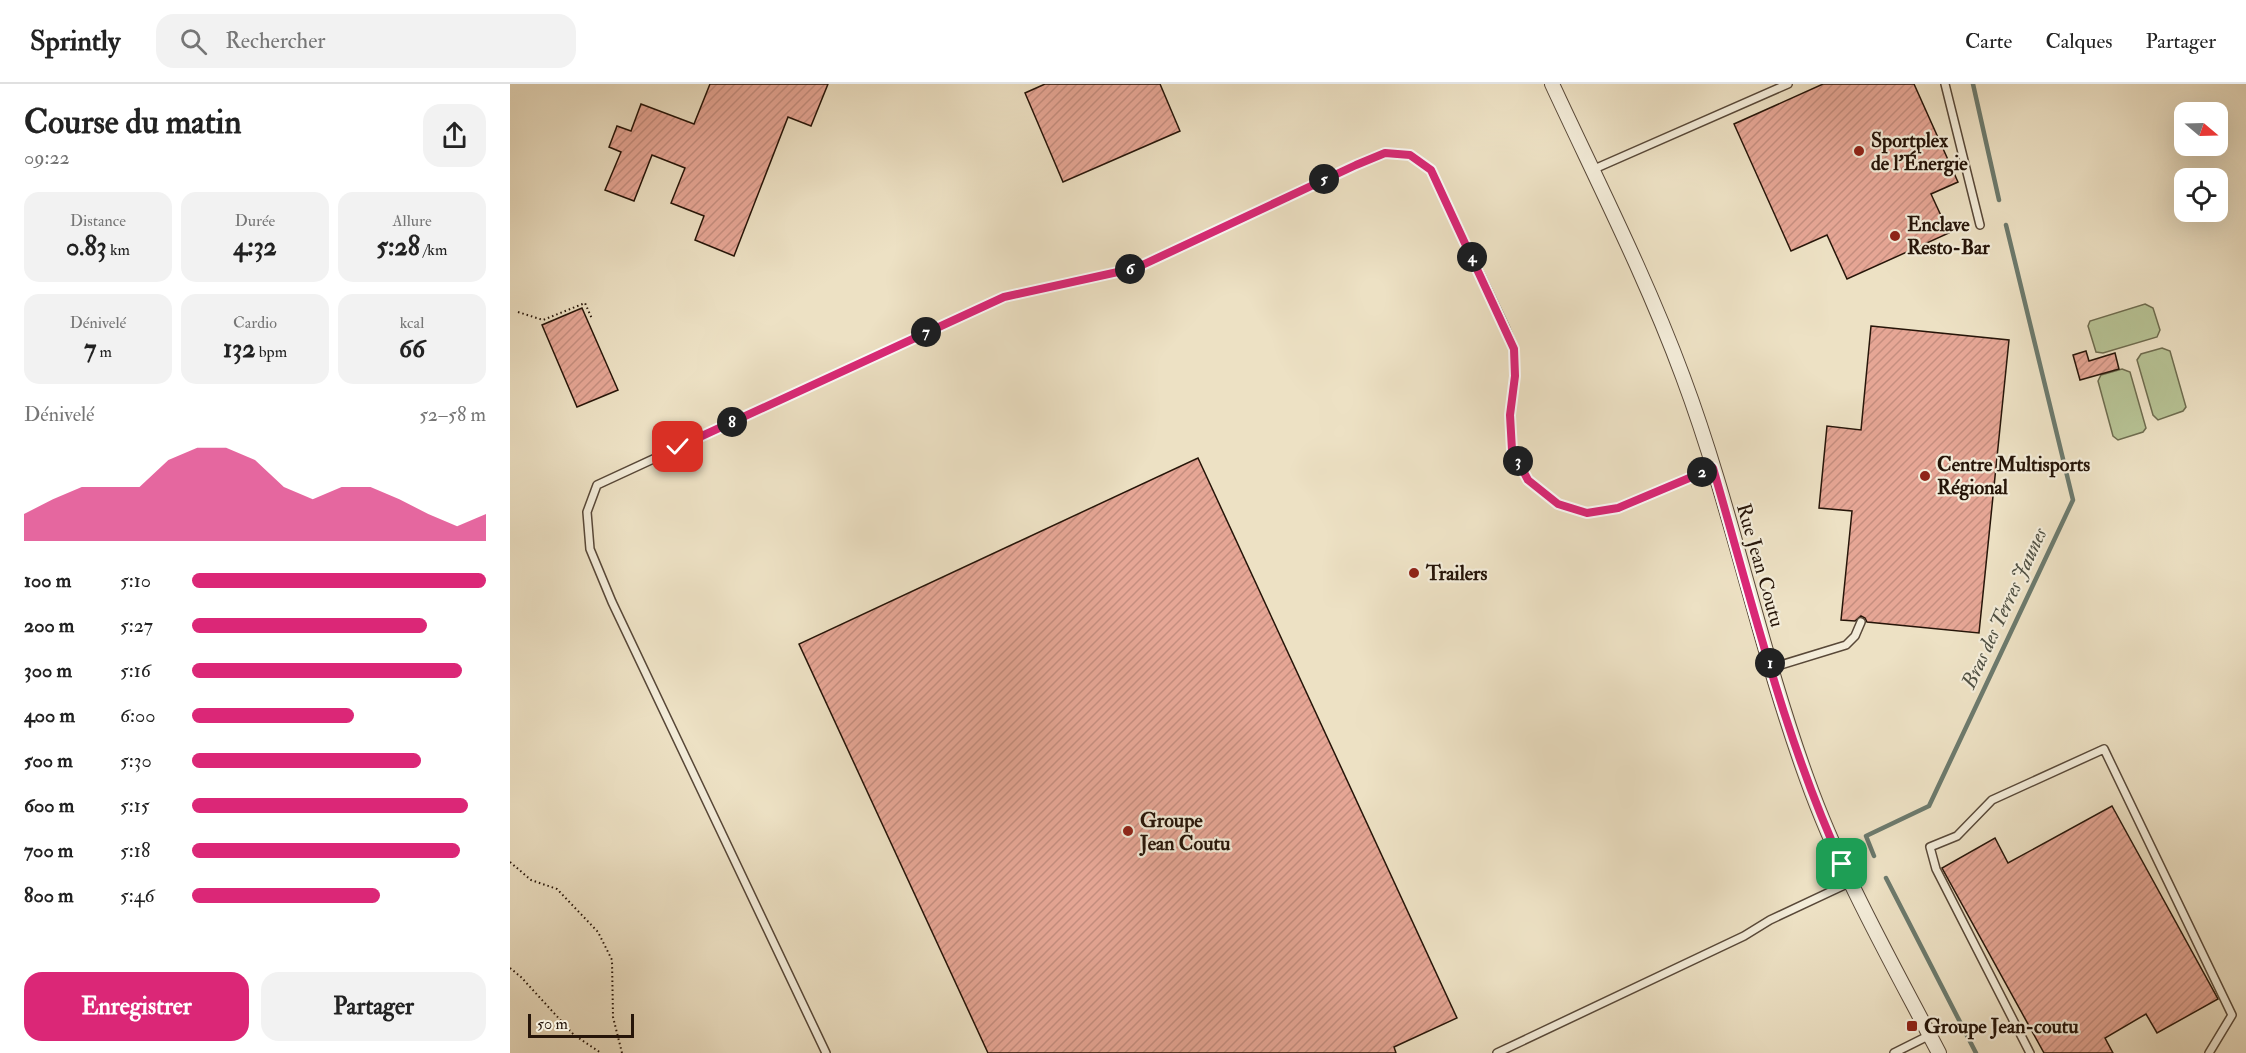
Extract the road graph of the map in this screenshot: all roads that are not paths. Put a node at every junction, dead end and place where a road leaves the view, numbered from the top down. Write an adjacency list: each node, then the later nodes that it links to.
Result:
1 (1552, 84): 4 (street, Rue Jean Coutu)
2 (1788, 84): 4 (lane)
3 (1945, 84): 5 (lane)
4 (1592, 170): 6 (street, Rue Jean Coutu)
5 (1980, 225)
6 (1713, 468): 8 (street, Rue Jean Coutu); 11 (lane)
7 (1861, 622): 8 (lane)
8 (1771, 668): 9 (street, Rue Jean Coutu)
9 (1851, 882): 10 (street, Rue Jean Coutu); 12 (lane)
10 (1930, 1035): 13 (lane); 14 (street, Rue Jean Coutu)
11 (826, 1053)
12 (1497, 1053)
13 (1894, 1053)
14 (1939, 1053)
15 (2030, 1053): 16 (lane)
16 (2209, 1053)

